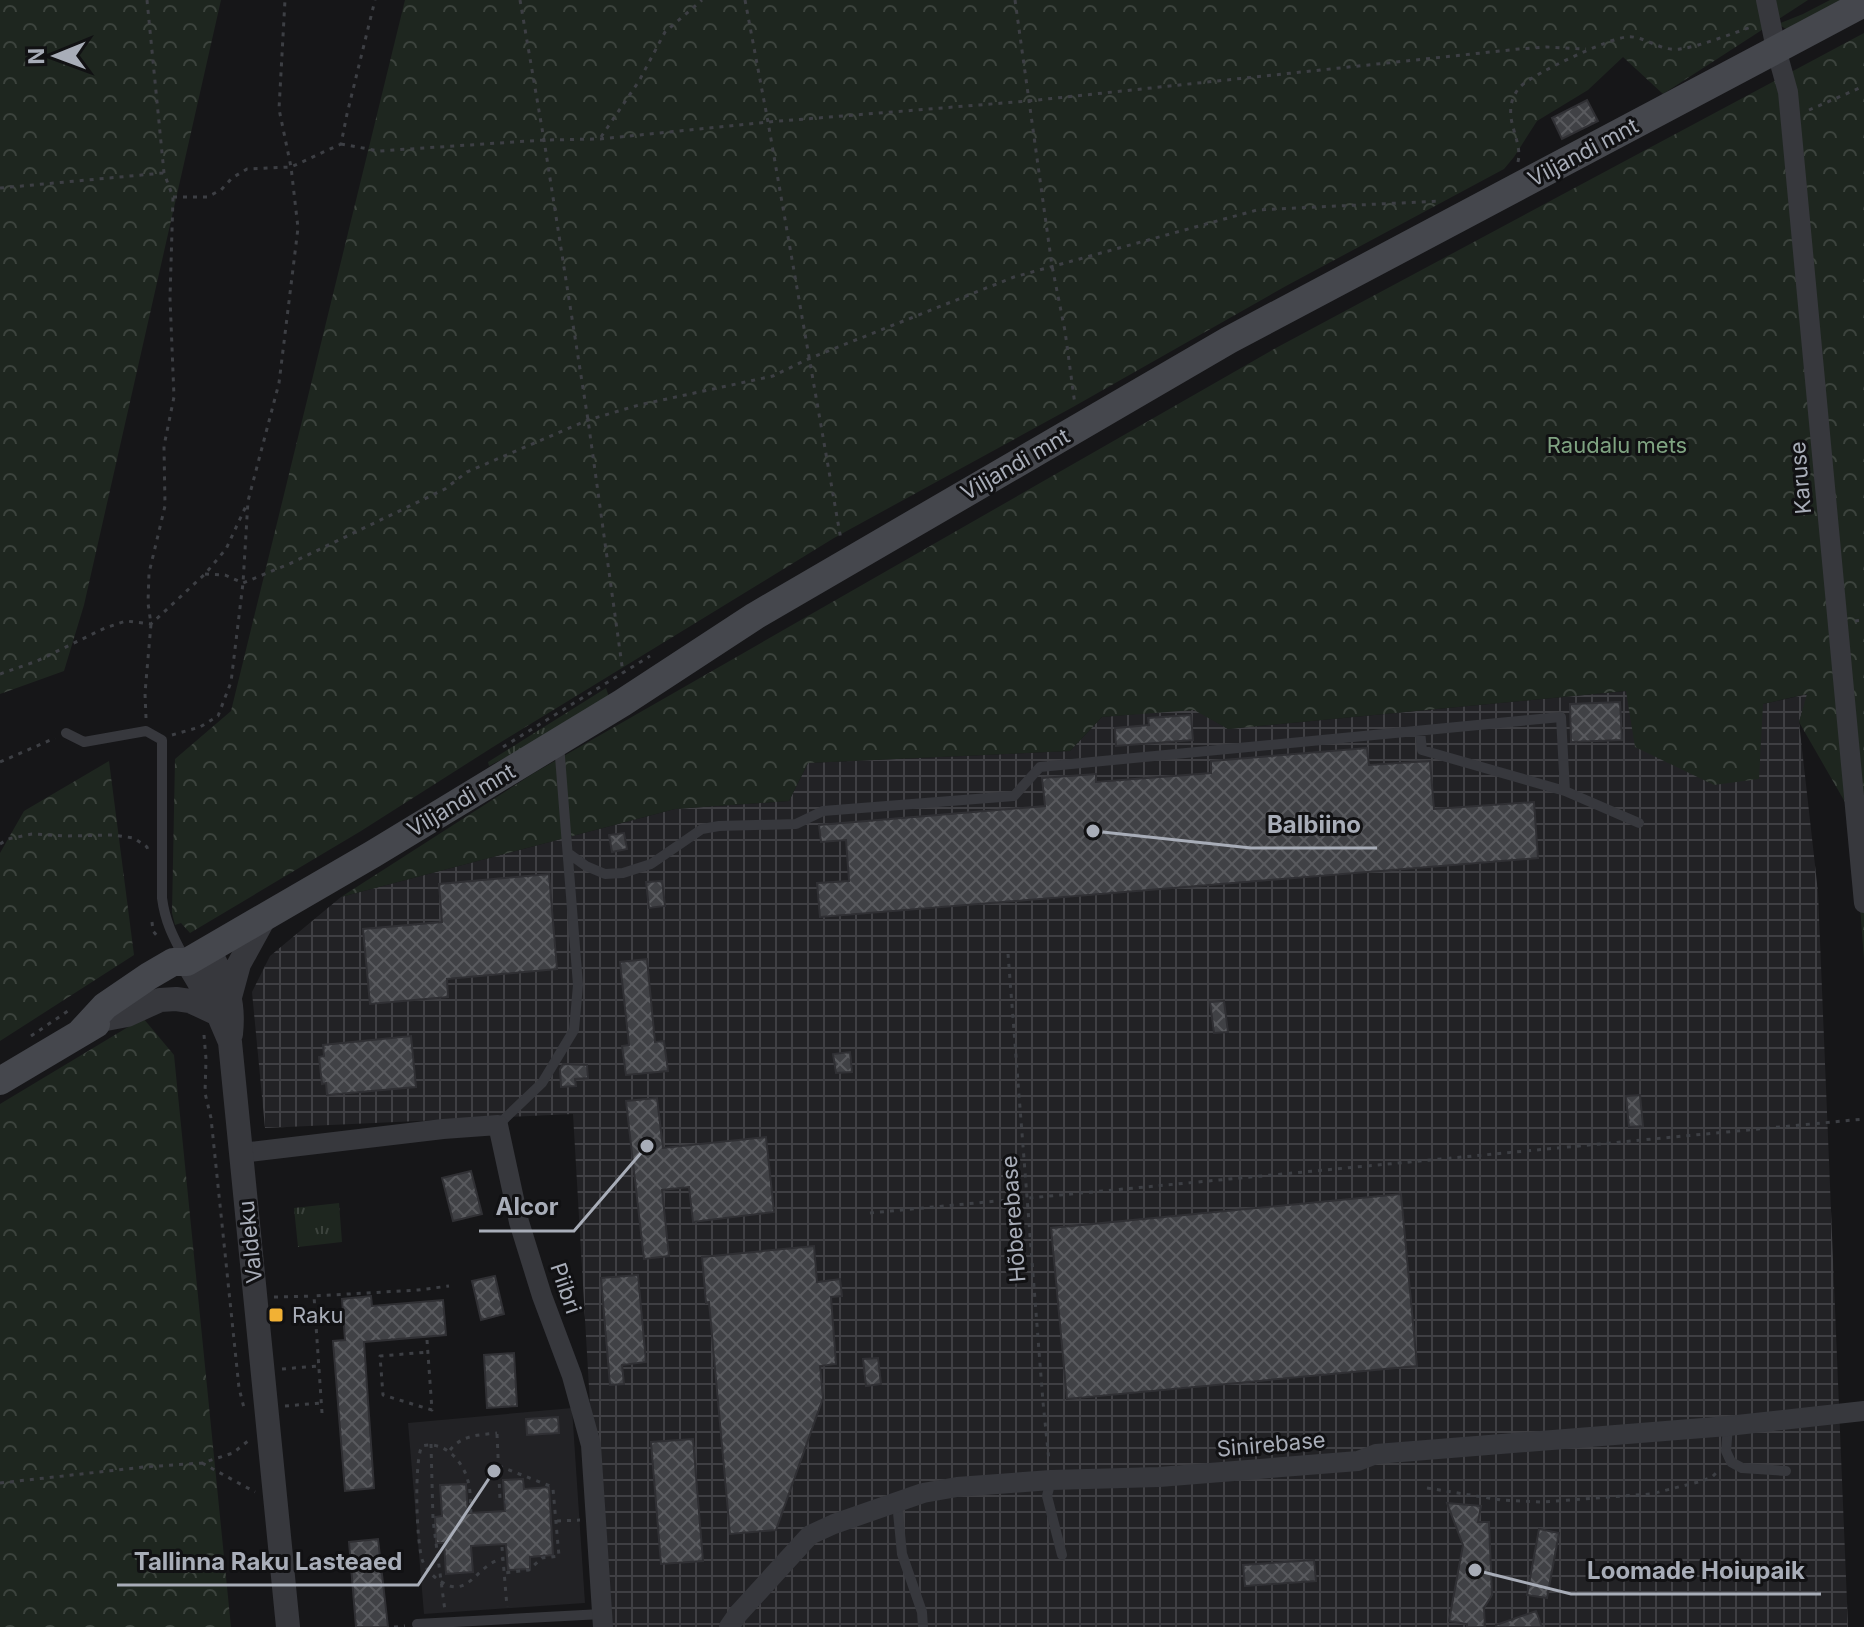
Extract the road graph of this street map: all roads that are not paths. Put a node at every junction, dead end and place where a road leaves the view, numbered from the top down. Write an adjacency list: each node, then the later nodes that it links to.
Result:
1 (1766, 0): 3 (street, Karuse)
2 (1864, 3): 3 (main road, Viljandi mnt)
3 (1776, 49): 6 (main road, Viljandi mnt); 10 (street, Karuse)
4 (1420, 731): 7 (lane); 7 (lane); 9 (lane)
5 (66, 733): 12 (lane)
6 (559, 740): 9 (lane); 11 (main road, Viljandi mnt)
7 (1565, 791): 8 (lane)
8 (1639, 823)
9 (568, 853): 17 (lane)
10 (1864, 903)
11 (266, 915): 12 (main road, Viljandi mnt); 13 (street)
12 (198, 956): 13 (street); 14 (main road, Viljandi mnt); 15 (main road, Viljandi mnt)
13 (224, 1006): 14 (street); 18 (street, Valdeku)
14 (106, 1019): 15 (main road, Viljandi mnt)
15 (81, 1032): 16 (main road, Viljandi mnt)
16 (0, 1081)
17 (498, 1125): 18 (street); 25 (street, Piibri)
18 (241, 1153): 27 (street, Valdeku)
19 (1864, 1411): 20 (street, Sinirebase)
20 (1728, 1426): 21 (lane); 22 (street, Sinirebase)
21 (1786, 1471)
22 (1051, 1480): 23 (street, Sinirebase); 24 (lane)
23 (897, 1502): 28 (street, Sinirebase); 29 (lane)
24 (1062, 1555)
25 (602, 1621): 26 (lane)
26 (417, 1624)
27 (288, 1627)
28 (729, 1627)
29 (923, 1627)

